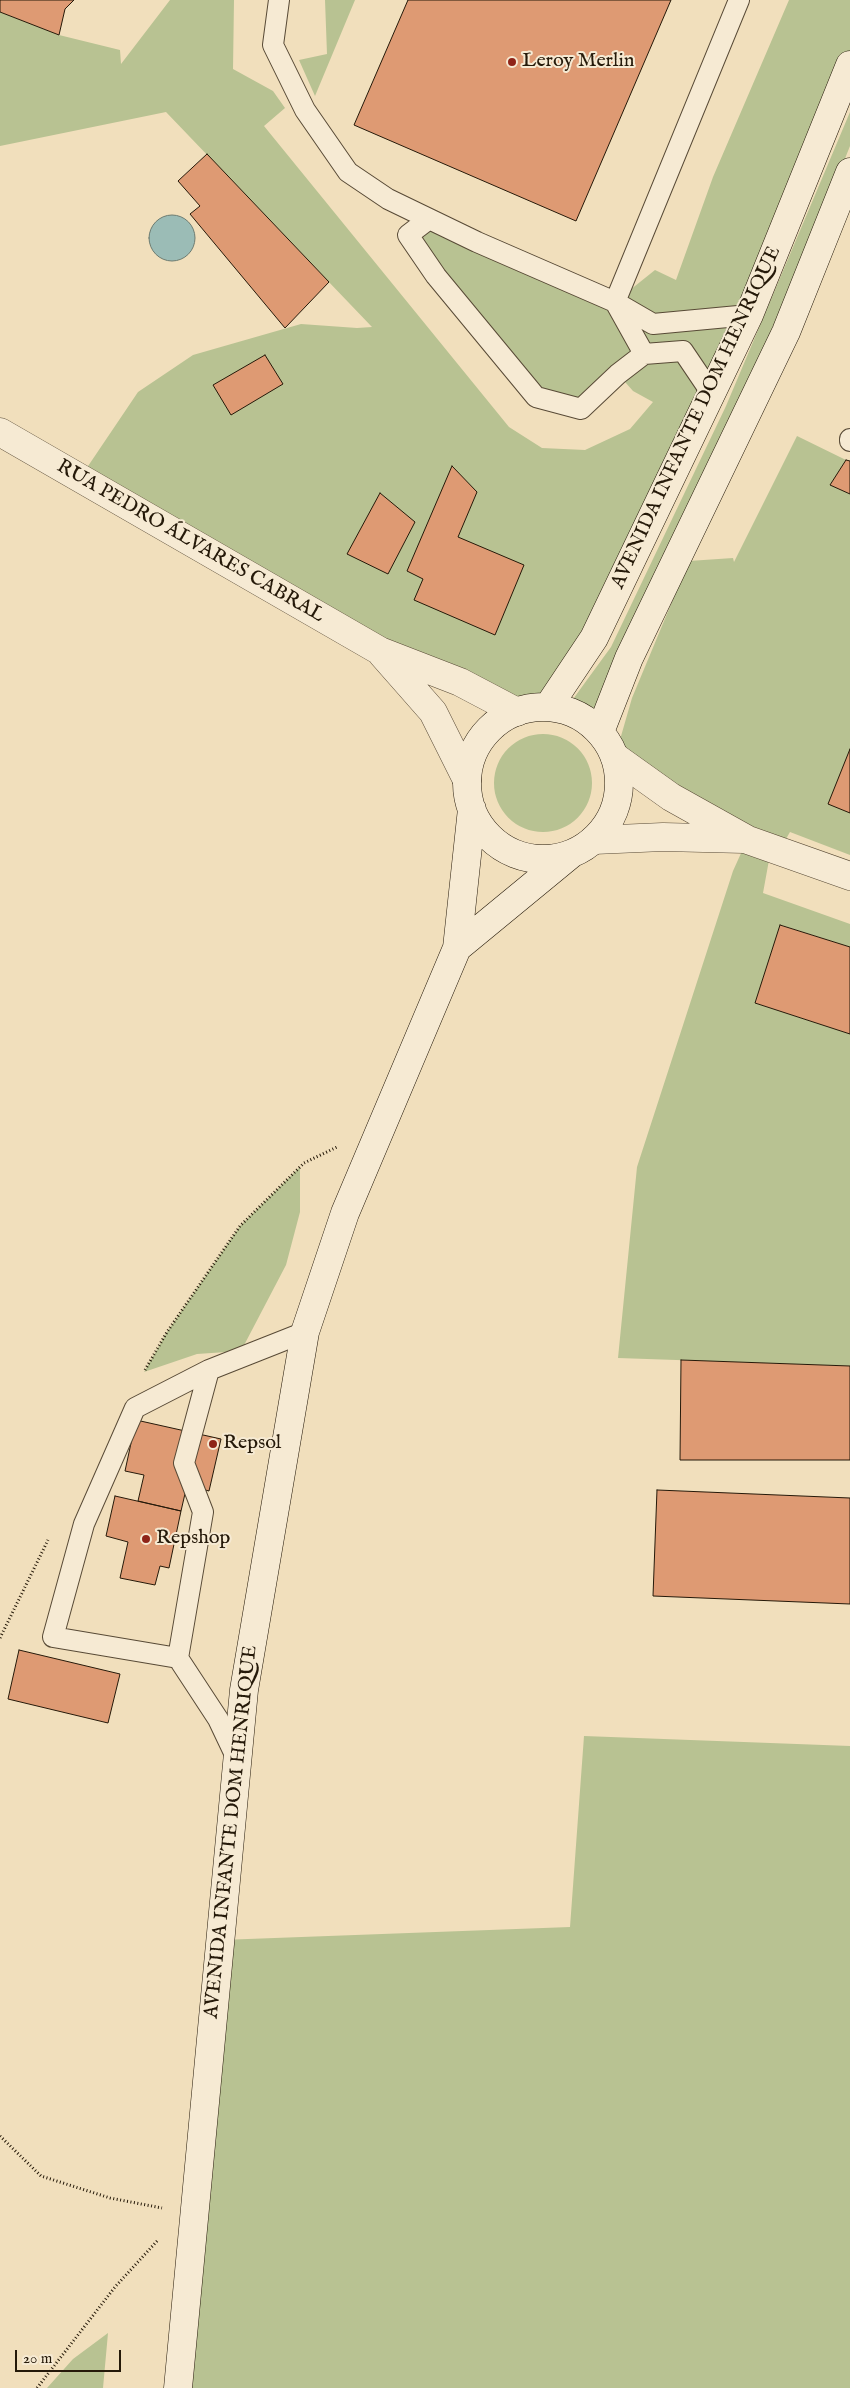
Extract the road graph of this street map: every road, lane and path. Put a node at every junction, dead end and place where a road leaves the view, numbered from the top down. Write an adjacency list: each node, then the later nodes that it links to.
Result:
1 (279, 0): 5 (lane)
2 (739, 0): 6 (lane)
3 (850, 65): 7 (main road, AVENIDA INFANTE DOM HENRIQUE)
4 (850, 172): 14 (main road, AVENIDA INFANTE DOM HENRIQUE)
5 (429, 219): 6 (lane); 8 (lane)
6 (616, 302): 7 (lane); 8 (lane)
7 (749, 315): 9 (main road, AVENIDA INFANTE DOM HENRIQUE)
8 (644, 354): 9 (lane)
9 (712, 394): 12 (main road, AVENIDA INFANTE DOM HENRIQUE)
10 (0, 432): 11 (main road, RUA PEDRO ÁLVARES CABRAL)
11 (380, 651): 13 (main road); 16 (main road)
12 (548, 707): 13 (main road); 14 (main road)
13 (517, 712): 16 (main road)
14 (600, 732): 15 (main road)
15 (615, 757): 18 (main road); 19 (main road)
16 (467, 780): 17 (main road)
17 (472, 809): 20 (main road); 22 (main road, AVENIDA INFANTE DOM HENRIQUE)
18 (594, 840): 19 (main road); 20 (main road)
19 (748, 840): 21 (main road)
20 (570, 856): 22 (main road, AVENIDA INFANTE DOM HENRIQUE)
21 (850, 876)
22 (457, 948): 23 (main road, AVENIDA INFANTE DOM HENRIQUE)
23 (305, 1332): 24 (lane); 26 (main road, AVENIDA INFANTE DOM HENRIQUE)
24 (209, 1370): 25 (lane); 25 (lane)
25 (178, 1658): 26 (lane)
26 (238, 1759): 28 (main road, AVENIDA INFANTE DOM HENRIQUE)
27 (0, 2136): 28 (path)
28 (192, 2214): 29 (path); 30 (main road, AVENIDA INFANTE DOM HENRIQUE)
29 (37, 2388)
30 (178, 2388)

